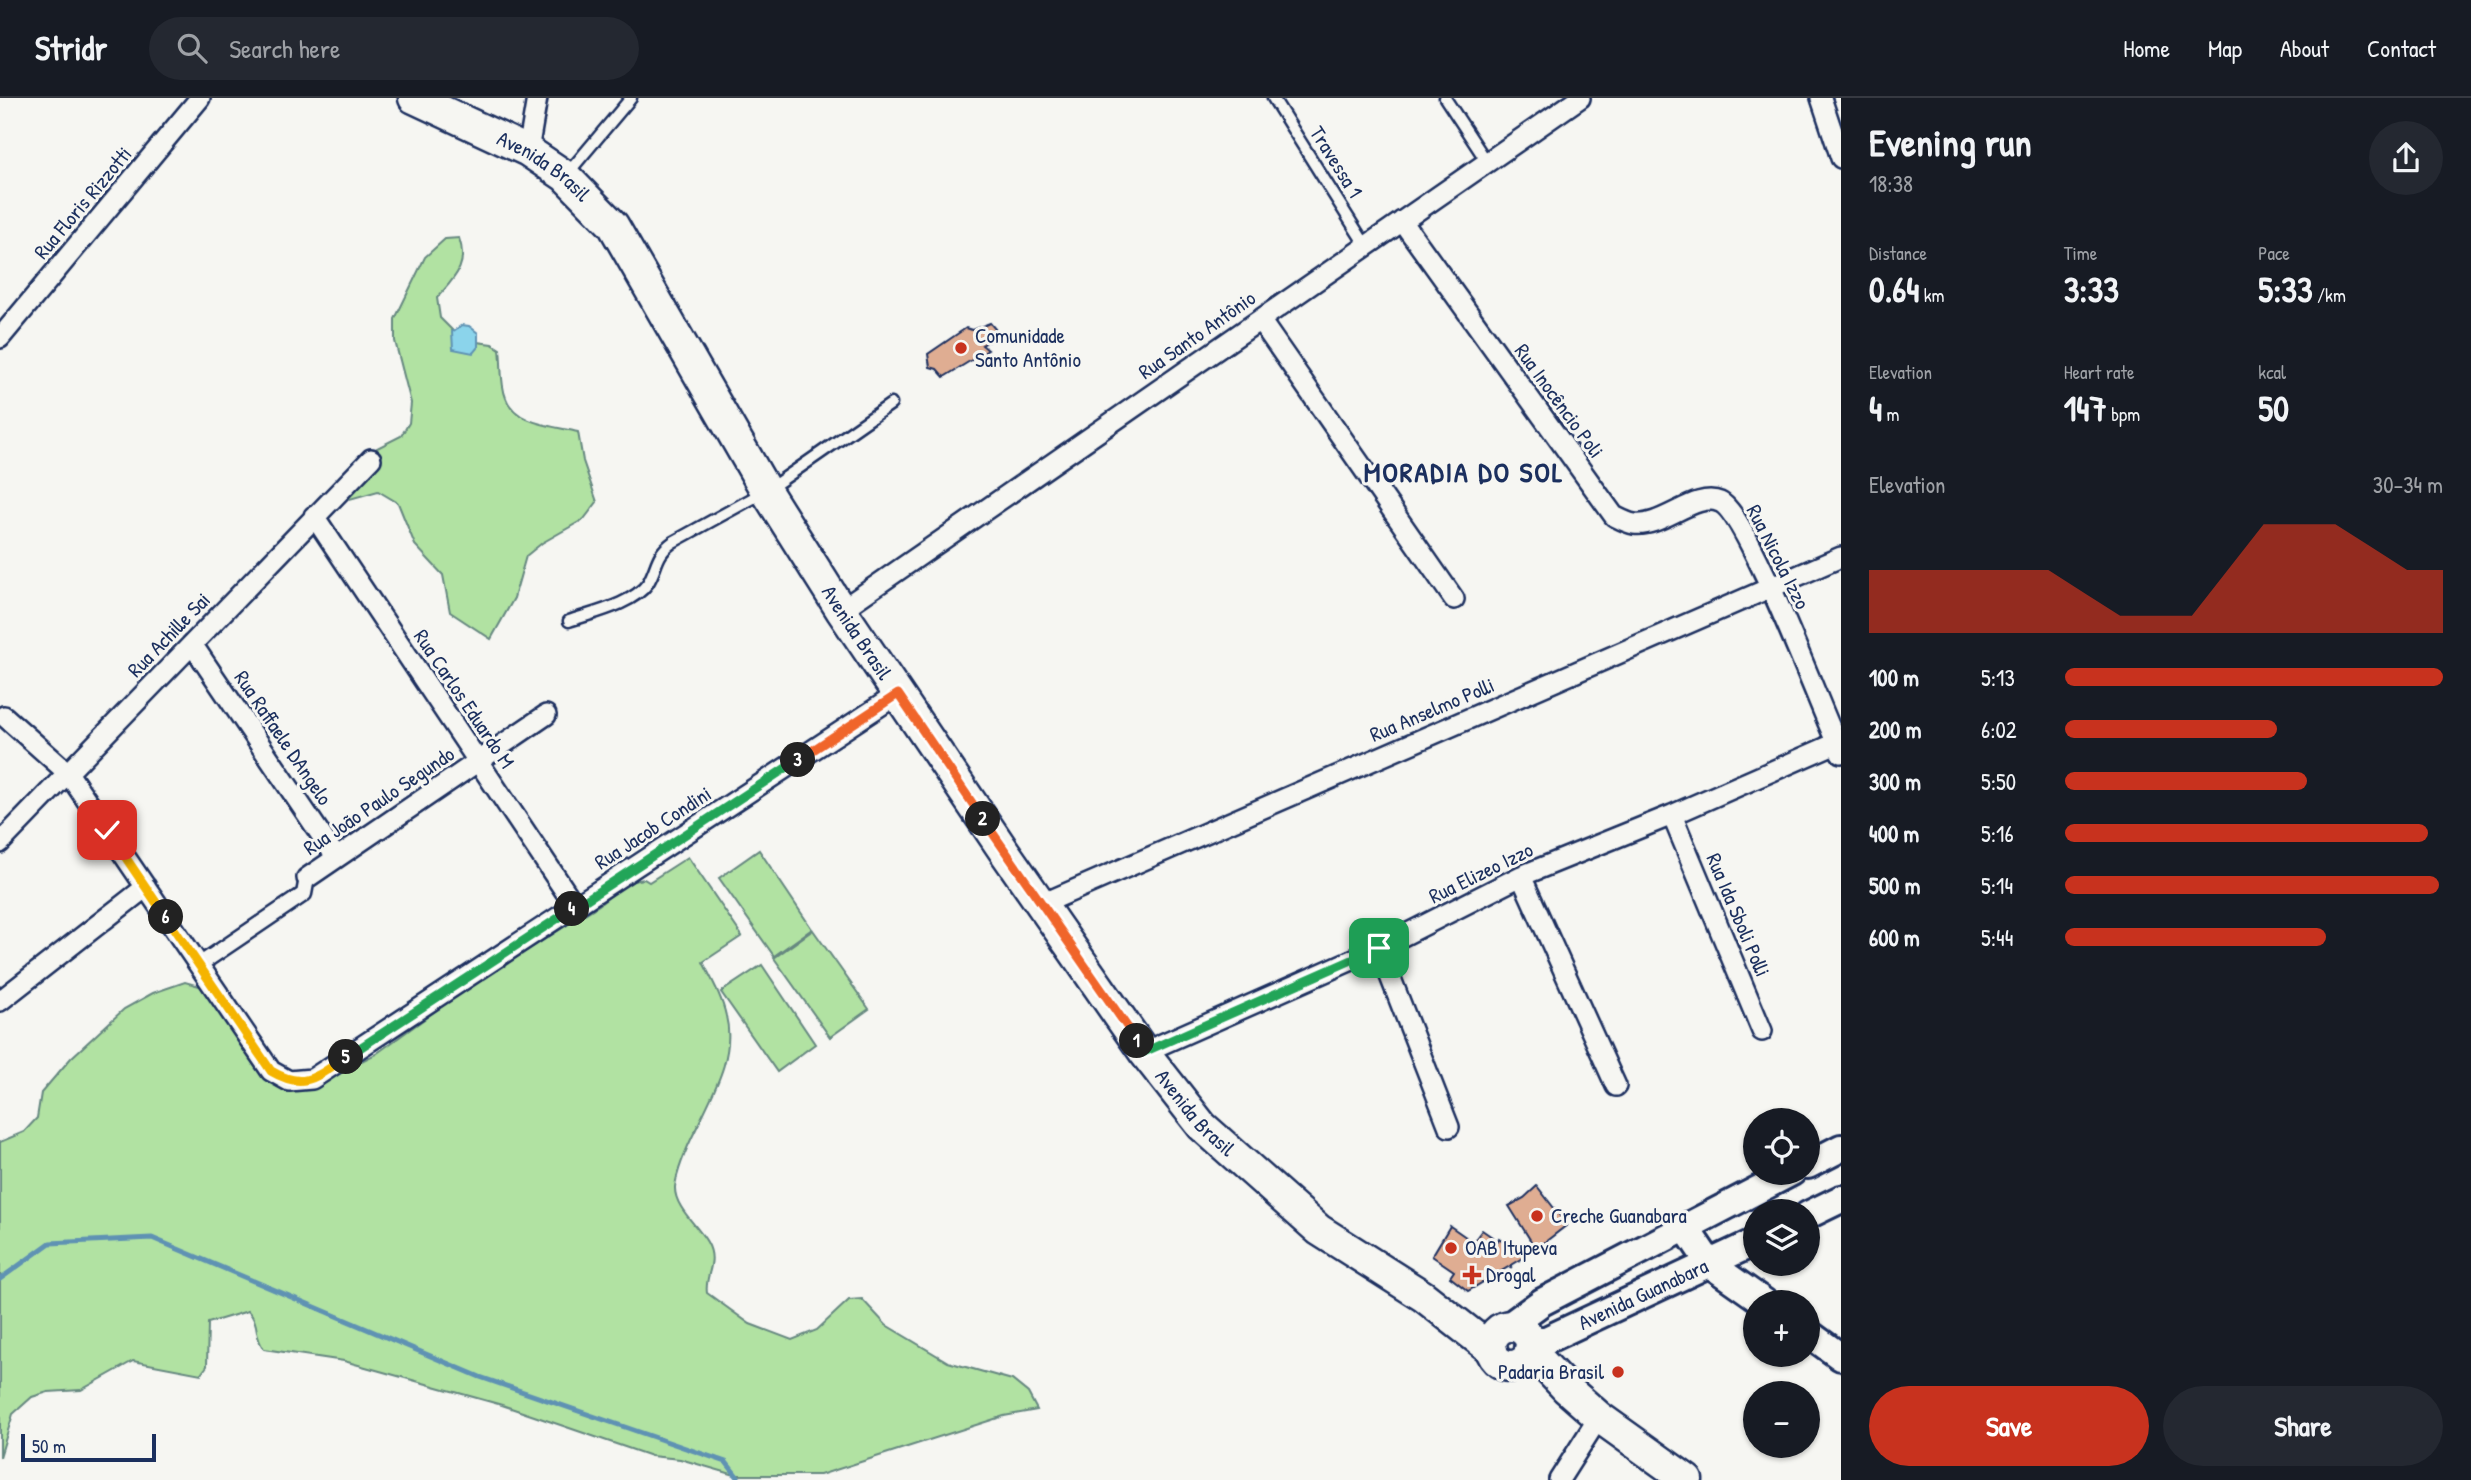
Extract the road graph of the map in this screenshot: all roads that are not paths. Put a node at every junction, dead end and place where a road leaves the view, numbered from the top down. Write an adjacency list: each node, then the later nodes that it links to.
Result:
1 (200, 98): 16 (street, Rua Floris Rizzotti)
2 (414, 98): 9 (main road, Avenida Brasil)
3 (537, 98): 9 (street)
4 (631, 98): 12 (lane)
5 (1273, 98): 14 (lane, Travessa 1)
6 (1445, 98): 11 (lane)
7 (1580, 98): 11 (street, Rua Santo Antônio)
8 (1821, 98): 10 (street)
9 (528, 151): 12 (main road, Avenida Brasil)
10 (1841, 158)
11 (1487, 162): 13 (street, Rua Santo Antônio)
12 (565, 176): 19 (main road, Avenida Brasil)
13 (1402, 220): 14 (street, Rua Santo Antônio); 20 (street, Rua Inocêncio Poli)
14 (1366, 246): 15 (street, Rua Santo Antônio)
15 (1260, 320): 24 (street); 25 (street, Rua Santo Antônio)
16 (0, 338)
17 (891, 404): 19 (lane)
18 (371, 459): 21 (street, Rua Achille Sai)
19 (766, 491): 25 (main road, Avenida Brasil); 26 (lane)
20 (1720, 501): 23 (street, Rua Nicola Izzo)
21 (314, 516): 27 (street, Rua Achille Sai); 32 (street, Rua Carlos Eduardo M)
22 (1841, 557): 23 (street, Rua Anselmo Polli)
23 (1771, 587): 31 (street, Rua Nicola Izzo); 40 (street, Rua Anselmo Polli)
24 (1454, 599)
25 (841, 610): 28 (main road, Avenida Brasil)
26 (569, 621)
27 (192, 644): 33 (street, Rua Achille Sai); 36 (street, Rua Raffaele DAngelo)
28 (898, 694): 40 (main road, Avenida Brasil); 41 (street, Rua Jacob Condini)
29 (546, 715): 32 (street, Rua João Paulo Segundo)
30 (4, 716): 33 (street)
31 (1839, 746): 34 (street, Rua Elizeo Izzo)
32 (478, 761): 36 (street, Rua João Paulo Segundo); 41 (street, Rua Carlos Eduardo M)
33 (68, 773): 35 (street, Rua Achille Sai); 39 (street)
34 (1672, 815): 37 (street, Rua Elizeo Izzo); 45 (street, Rua Ida Sboli Polli)
35 (0, 843)
36 (337, 857): 38 (street, Rua João Paulo Segundo)
37 (1521, 876): 42 (street, Rua Elizeo Izzo); 47 (street)
38 (307, 878): 43 (street)
39 (146, 887): 43 (street); 44 (street)
40 (1042, 904): 46 (main road, Avenida Brasil)
41 (575, 906): 43 (street, Rua Jacob Condini)
42 (1379, 948): 46 (street, Rua Elizeo Izzo); 48 (street)
43 (200, 965)
44 (0, 1001)
45 (1762, 1031)
46 (1144, 1052): 59 (main road, Avenida Brasil)
47 (1616, 1086)
48 (1449, 1127)
49 (1841, 1148): 50 (main road)
50 (1820, 1159)
51 (1767, 1185): 54 (main road, Avenida Guanabara)
52 (1841, 1199): 53 (main road)
53 (1820, 1209)
54 (1685, 1227): 56 (main road); 59 (main road, Avenida Guanabara)
55 (1743, 1247): 56 (main road, Avenida Guanabara)
56 (1710, 1264): 57 (main road); 59 (main road, Avenida Guanabara)
57 (1747, 1290)
58 (1820, 1342): 60 (main road)
59 (1512, 1344): 61 (main road, Avenida Brasil)
60 (1841, 1357)
61 (1599, 1417): 62 (street); 63 (main road, Avenida Brasil)
62 (1559, 1480)
63 (1687, 1480)

